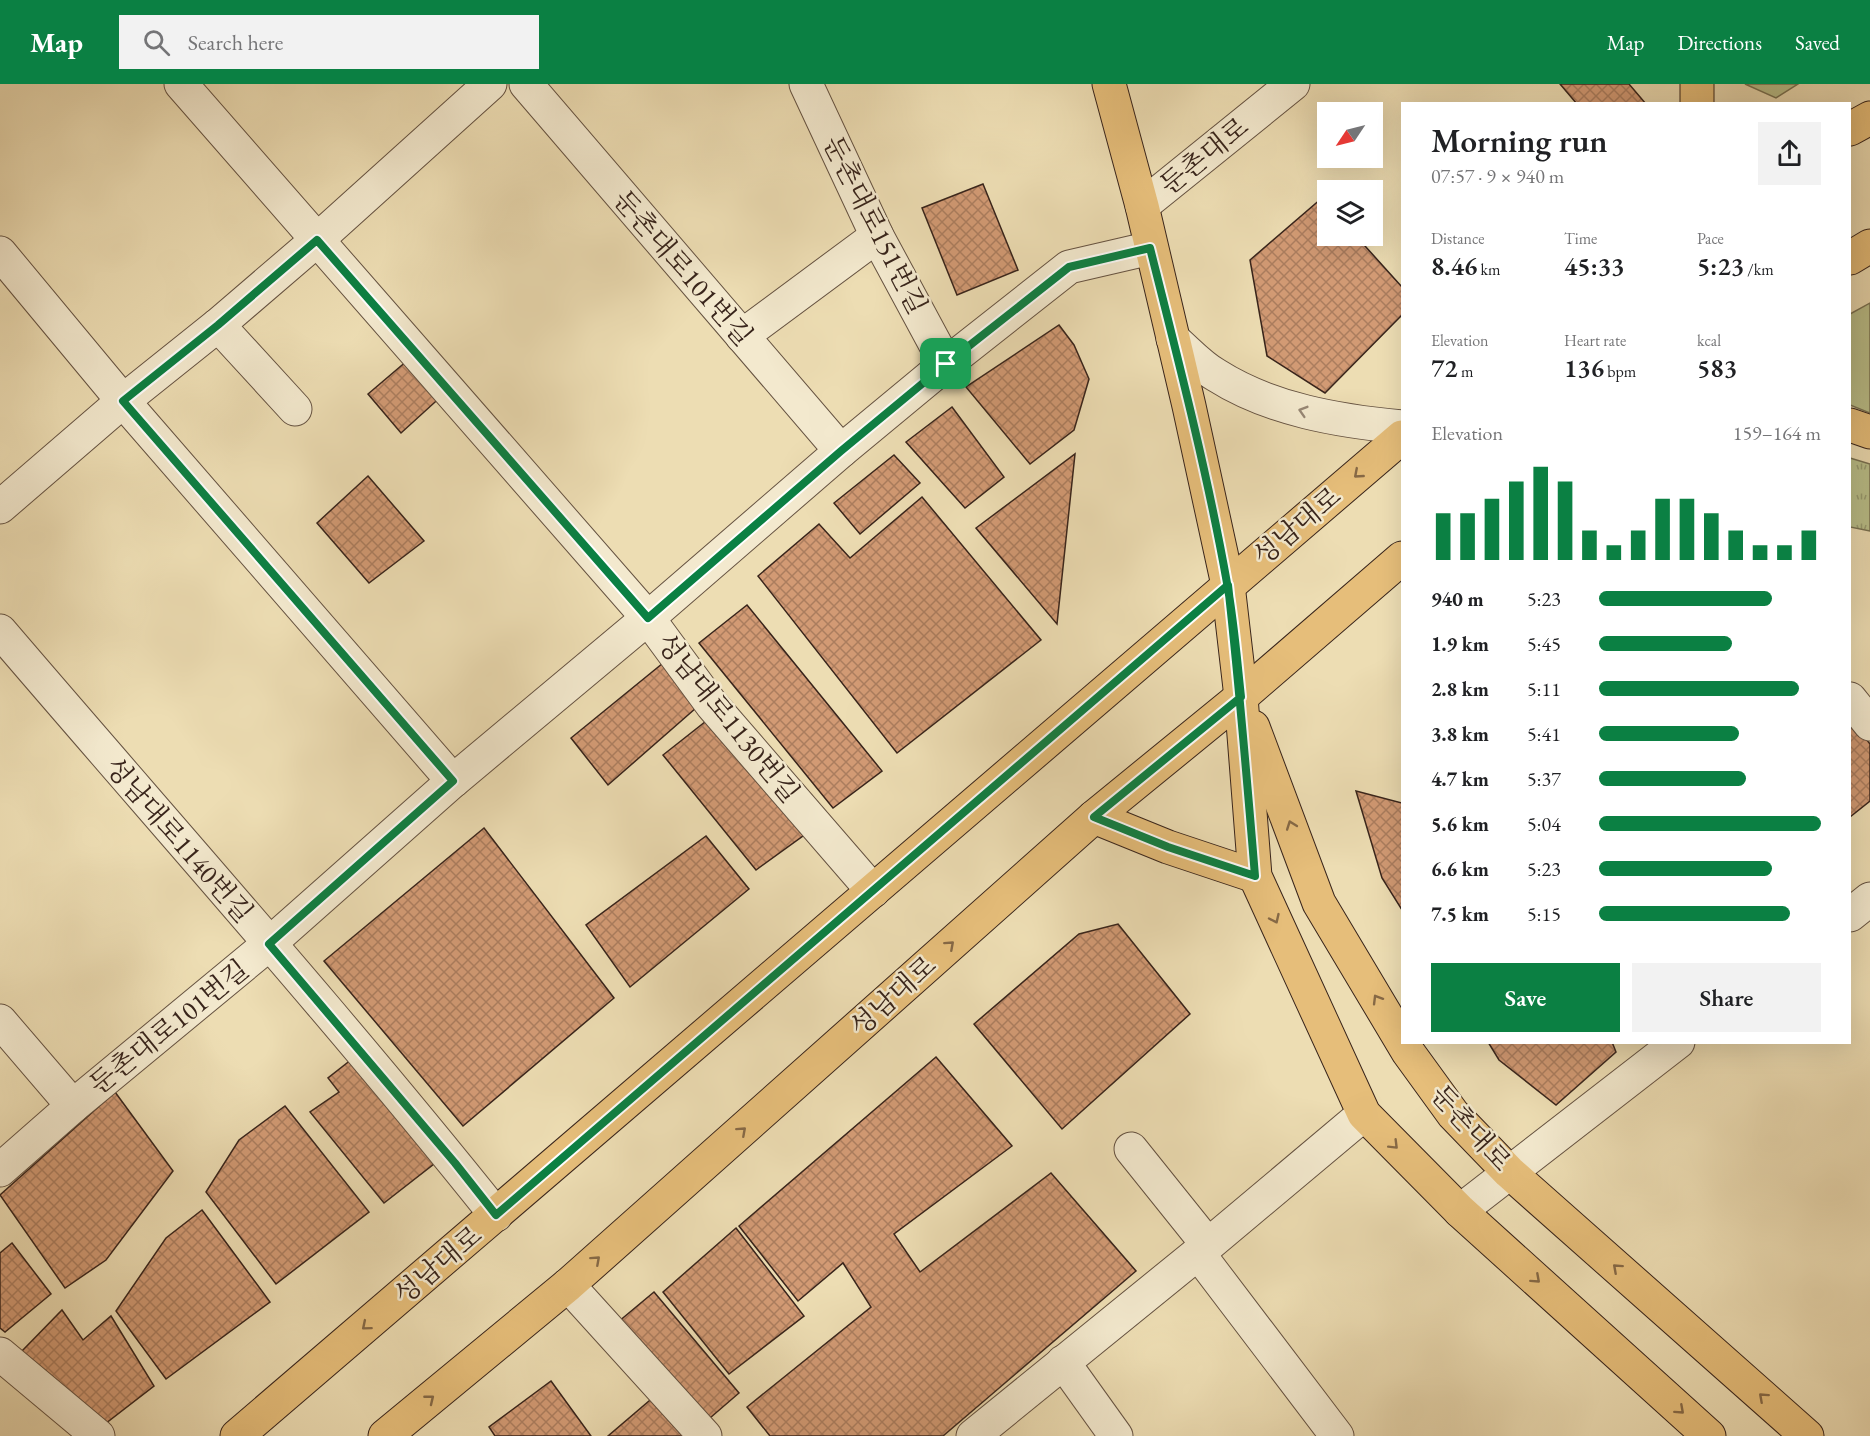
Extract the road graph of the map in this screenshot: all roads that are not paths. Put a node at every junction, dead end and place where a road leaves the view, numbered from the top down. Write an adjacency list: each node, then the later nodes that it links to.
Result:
1 (181, 84): 13 (street, 성남대로1130번길)
2 (490, 84): 13 (street)
3 (526, 84): 19 (street, 둔촌대로101번길)
4 (806, 84): 12 (street, 둔촌대로151번길)
5 (1109, 84): 11 (main road, 둔촌대로)
6 (1293, 84): 11 (street, 둔촌대로)
7 (1697, 84): 8 (main road)
8 (1697, 102)
9 (1870, 118): 10 (main road)
10 (1851, 128)
11 (1142, 206): 15 (main road, 둔촌대로)
12 (877, 236): 19 (street); 21 (street, 둔촌대로151번길)
13 (317, 240): 18 (street); 32 (street, 성남대로1130번길)
14 (1870, 246): 17 (main road)
15 (1150, 248): 20 (main road, 둔촌대로); 21 (street, 둔촌대로101번길)
16 (0, 253): 22 (street)
17 (1851, 257)
18 (218, 325): 22 (street); 23 (street)
19 (742, 336): 28 (street, 둔촌대로101번길)
20 (1173, 339): 25 (street, one-way to 20); 31 (main road, 둔촌대로)
21 (946, 364): 28 (street, 둔촌대로101번길)
22 (123, 401): 29 (street); 37 (street)
23 (295, 409)
24 (1851, 425): 26 (main road)
25 (1401, 427)
26 (1870, 432)
27 (1401, 438): 31 (main road, 성남대로, one-way to 31)
28 (841, 451): 32 (street, 둔촌대로101번길)
29 (0, 507)
30 (1401, 559): 34 (main road, 성남대로)
31 (1228, 585): 34 (main road, 둔촌대로); 40 (main road, 성남대로)
32 (648, 618): 37 (street, 둔촌대로101번길); 40 (street, 성남대로1130번길)
33 (0, 631): 43 (street, 성남대로1140번길)
34 (1241, 697): 38 (main road, 성남대로); 39 (main road, 둔촌대로); 45 (main road, 둔촌대로, one-way to 34)
35 (1851, 700): 36 (street)
36 (1870, 723)
37 (453, 781): 43 (street, 둔촌대로101번길)
38 (1094, 817): 39 (main road); 56 (main road, 성남대로, one-way to 38)
39 (1255, 876): 49 (main road, 둔촌대로, one-way to 49)
40 (873, 891): 54 (main road, 성남대로)
41 (1870, 899): 42 (street)
42 (1851, 914)
43 (269, 944): 48 (street, 둔촌대로101번길); 54 (street, 성남대로1140번길)
44 (0, 1021): 48 (street, 둔촌대로101번길)
45 (1401, 1039)
46 (1404, 1044): 52 (main road, 둔촌대로, one-way to 46)
47 (1676, 1044): 52 (street)
48 (73, 1106): 51 (street, 둔촌대로101번길)
49 (1364, 1114): 53 (main road, 둔촌대로, one-way to 53); 55 (street)
50 (1131, 1149): 55 (street)
51 (0, 1170)
52 (1509, 1172): 53 (street); 67 (main road, 둔촌대로, one-way to 52)
53 (1460, 1211): 66 (main road, 둔촌대로, one-way to 66)
54 (496, 1215): 60 (main road, 성남대로, one-way to 60)
55 (1203, 1249): 58 (street); 65 (street)
56 (568, 1285): 61 (main road, 성남대로, one-way to 56); 62 (street)
57 (0, 1354): 59 (street)
58 (1063, 1362): 63 (street); 64 (street)
59 (98, 1436)
60 (237, 1436)
61 (385, 1436)
62 (705, 1436)
63 (972, 1436)
64 (1116, 1436)
65 (1337, 1436)
66 (1709, 1436)
67 (1807, 1436)

